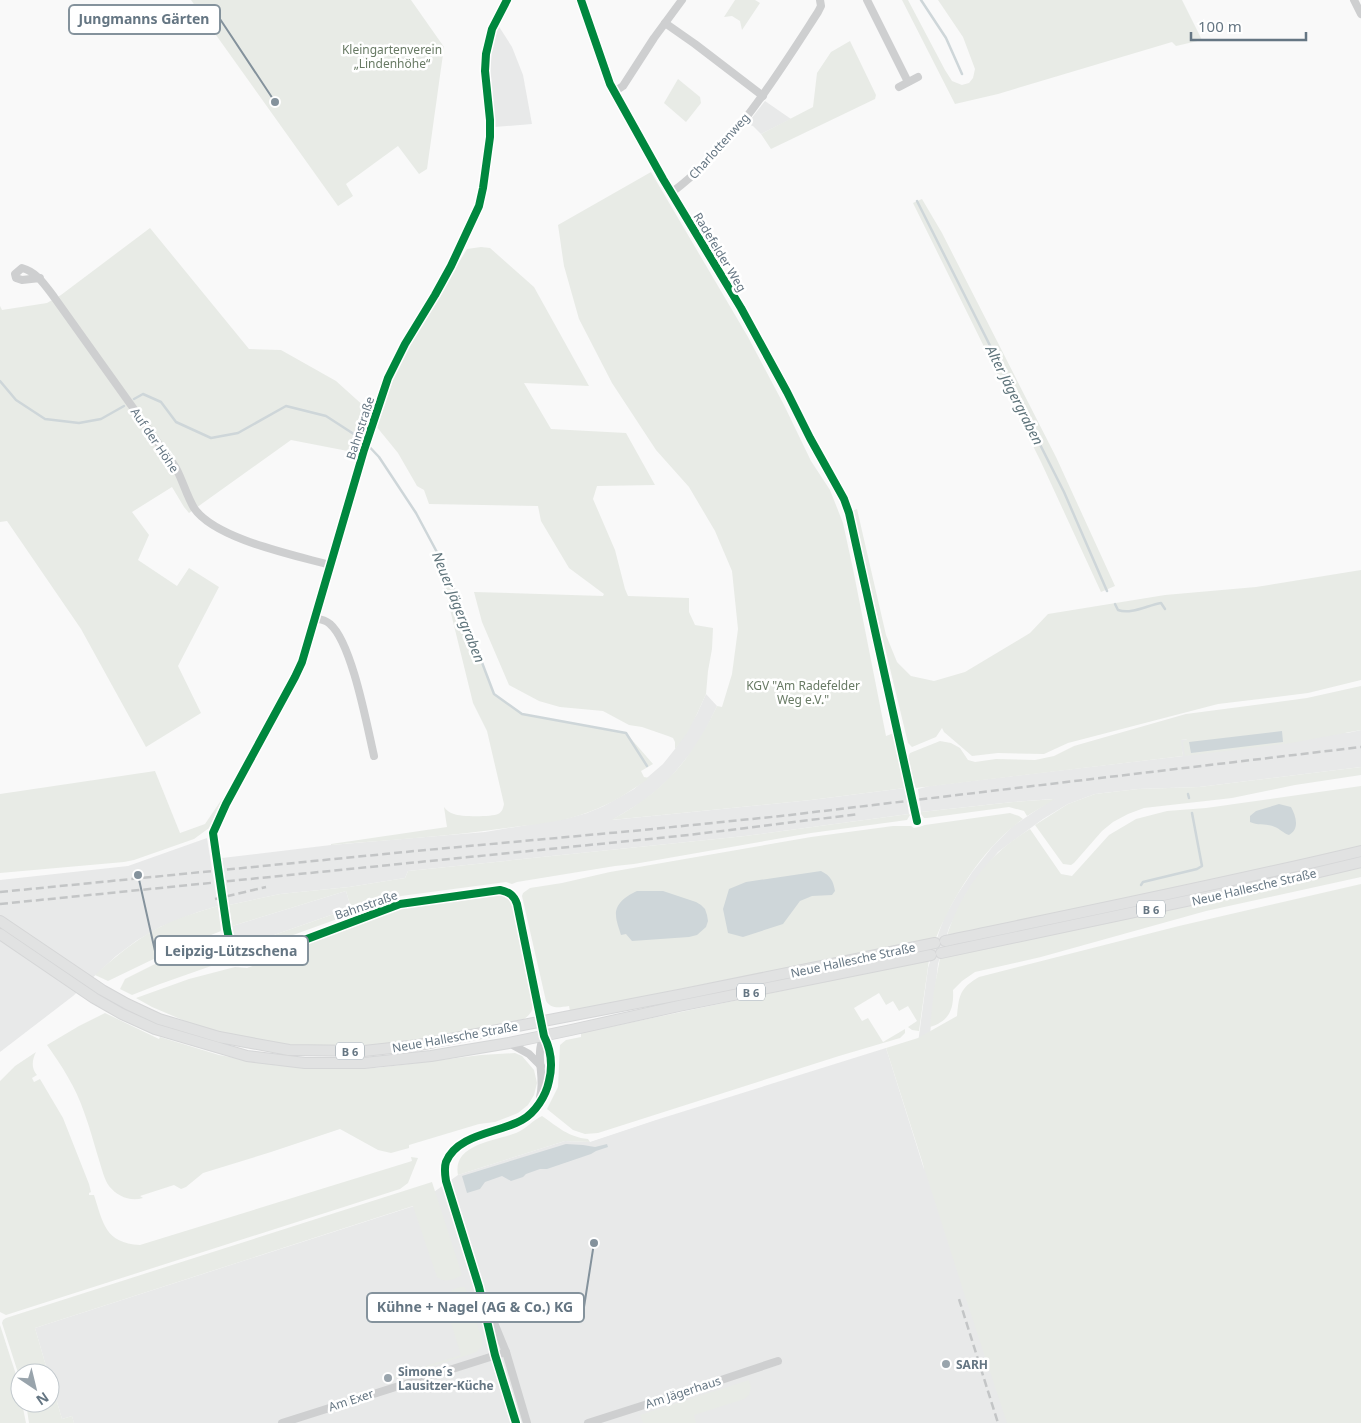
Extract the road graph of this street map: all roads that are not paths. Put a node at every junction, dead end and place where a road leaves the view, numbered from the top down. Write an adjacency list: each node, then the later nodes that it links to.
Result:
1 (507, 0): 16 (street, Bahnstraße)
2 (581, 0): 12 (street, Radefelder Weg)
3 (682, 0): 8 (street)
4 (820, 0): 13 (street, Charlottenweg)
5 (867, 0): 10 (street)
6 (1354, 0): 7 (street)
7 (1361, 14)
8 (665, 23): 12 (street); 13 (street)
9 (918, 77): 10 (street)
10 (908, 82): 11 (street)
11 (899, 87)
12 (614, 92): 14 (street, Radefelder Weg)
13 (763, 96): 14 (street, Charlottenweg)
14 (671, 193): 19 (street, Radefelder Weg)
15 (40, 278): 16 (street, Auf der Höhe)
16 (330, 565): 17 (street, Bahnstraße)
17 (316, 618): 18 (street); 23 (street, Bahnstraße)
18 (374, 756)
19 (911, 791)
20 (914, 810): 21 (street)
21 (917, 821)
22 (1361, 851): 30 (main road, Neue Hallesche Straße / B 6)
23 (217, 862)
24 (1361, 862): 31 (main road, Neue Hallesche Straße / B 6)
25 (223, 901): 27 (street)
26 (0, 921): 30 (main road, Neue Hallesche Straße / B 6)
27 (227, 929)
28 (0, 934): 32 (main road, Neue Hallesche Straße / B 6)
29 (233, 957): 30 (street, Bahnstraße)
30 (542, 1022): 31 (street)
31 (544, 1036): 32 (main road, Neue Hallesche Straße / B 6); 33 (street); 34 (street)
32 (509, 1043): 33 (street)
33 (541, 1066): 34 (street)
34 (538, 1105): 35 (street)
35 (479, 1287): 36 (street); 37 (street)
36 (506, 1352): 37 (street, Am Exer); 41 (street)
37 (496, 1355): 39 (street, Am Exer); 40 (street)
38 (778, 1361): 42 (street, Am Jägerhaus)
39 (282, 1423)
40 (516, 1423)
41 (527, 1423)
42 (588, 1423)

